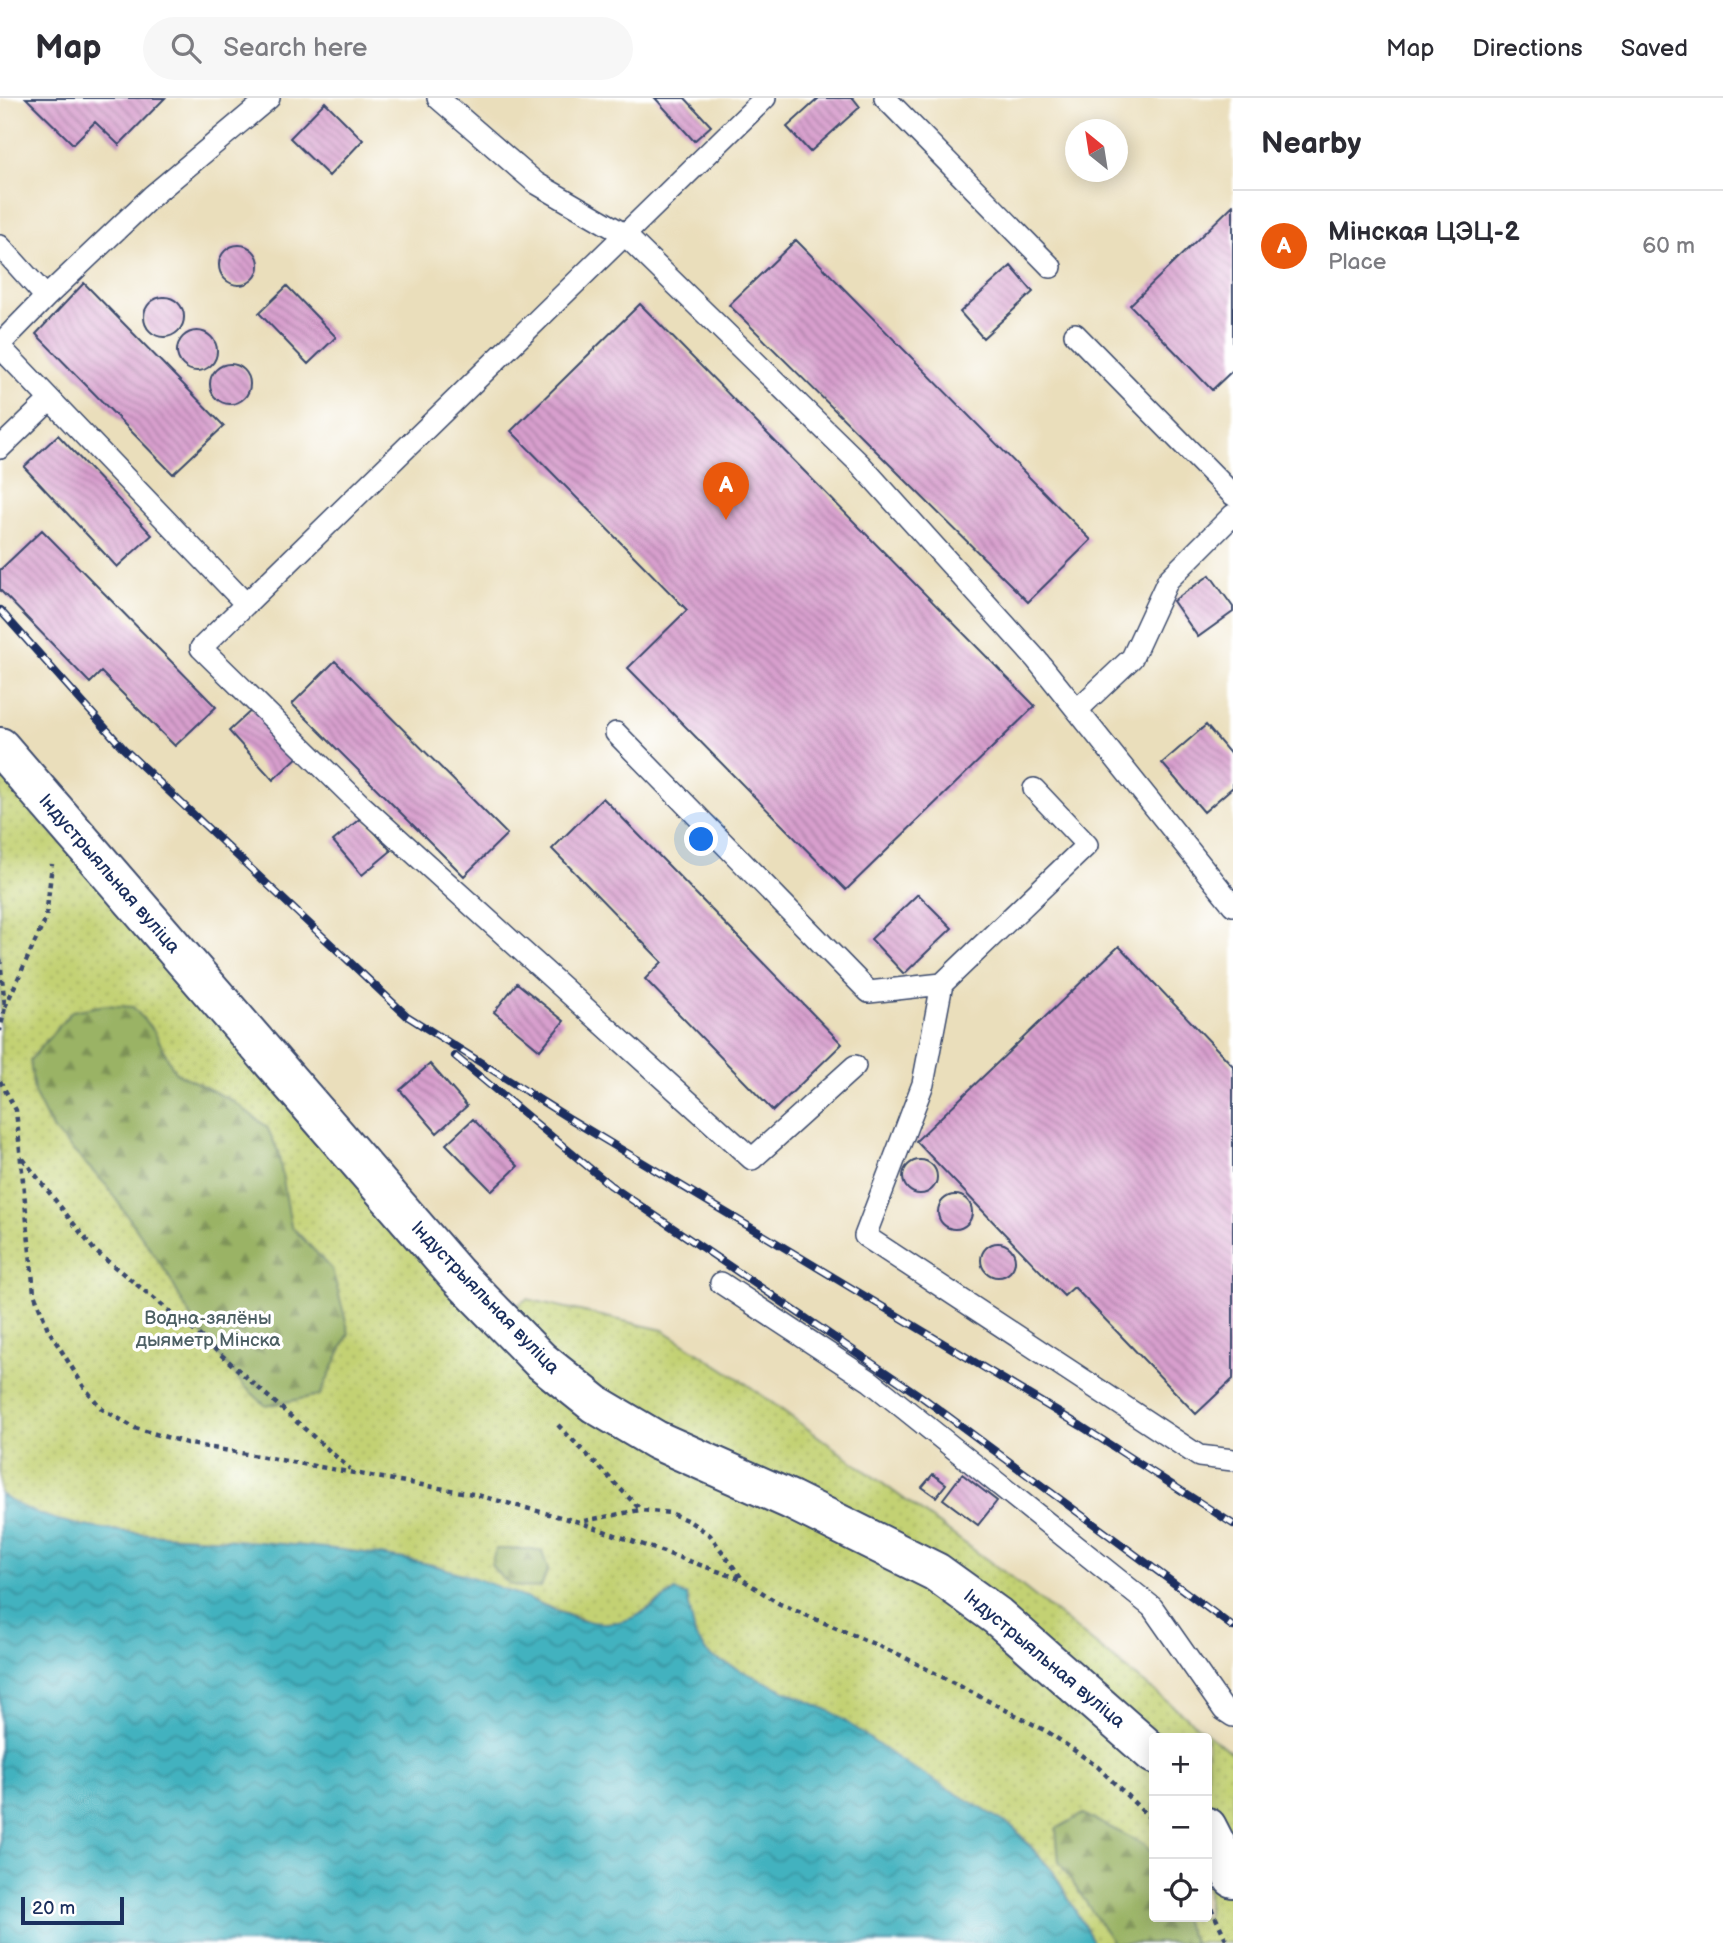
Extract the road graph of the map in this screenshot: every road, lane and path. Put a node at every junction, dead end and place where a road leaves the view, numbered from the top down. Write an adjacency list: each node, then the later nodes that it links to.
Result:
1 (269, 98): 8 (lane)
2 (438, 98): 5 (lane)
3 (765, 98): 5 (lane)
4 (885, 98): 7 (lane)
5 (624, 234): 15 (lane); 16 (lane)
6 (0, 246): 8 (lane)
7 (1051, 267)
8 (46, 297): 10 (lane)
9 (1075, 334): 13 (lane)
10 (0, 346): 11 (lane)
11 (50, 400): 12 (lane); 15 (lane)
12 (0, 448)
13 (1233, 495)
14 (1233, 515): 16 (lane)
15 (245, 603): 26 (lane)
16 (1077, 709): 21 (lane)
17 (617, 733): 23 (lane)
18 (0, 747): 35 (street, Індустрыяльная вуліца)
19 (1034, 789): 23 (lane)
20 (53, 855): 24 (path)
21 (1229, 893)
22 (0, 959): 24 (path)
23 (942, 984): 30 (lane)
24 (5, 1007): 25 (path)
25 (0, 1031)
26 (855, 1066)
27 (0, 1081): 28 (path)
28 (22, 1158): 31 (path); 31 (path)
29 (722, 1283): 34 (lane)
30 (1233, 1461)
31 (351, 1470): 32 (path)
32 (579, 1522): 33 (path); 33 (path)
33 (743, 1580): 36 (path)
34 (1233, 1716)
35 (1149, 1750)
36 (1149, 1817)
37 (1212, 1837): 38 (street)
38 (1233, 1878)
39 (1212, 1912): 40 (path)
40 (1228, 1943)

